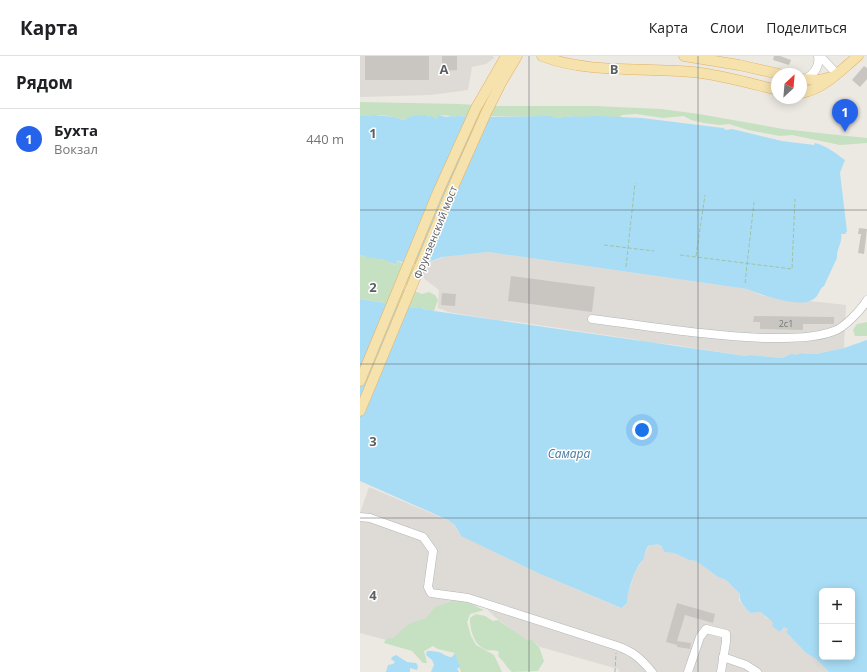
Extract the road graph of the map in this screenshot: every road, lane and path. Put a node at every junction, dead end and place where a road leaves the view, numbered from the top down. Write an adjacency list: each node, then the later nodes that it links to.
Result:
1 (506, 56): 27 (main road, Фрунзенский мост)
2 (517, 56): 28 (main road, Фрунзенский мост)
3 (542, 56): 11 (main road)
4 (684, 56): 7 (main road)
5 (819, 56): 8 (street); 9 (street)
6 (858, 56): 8 (main road)
7 (771, 72)
8 (836, 74): 10 (main road); 12 (main road)
9 (807, 77)
10 (807, 79)
11 (771, 89)
12 (807, 92)
13 (635, 183): 18 (path)
14 (705, 195): 21 (path)
15 (795, 199): 22 (path)
16 (754, 202): 22 (path)
17 (604, 245): 18 (path)
18 (628, 248): 19 (path); 23 (path)
19 (654, 251)
20 (680, 255): 21 (path)
21 (696, 257): 22 (path)
22 (747, 263): 24 (path)
23 (626, 267)
24 (745, 283)
25 (867, 300): 26 (street)
26 (592, 319)
27 (360, 381)
28 (360, 411)
29 (360, 517): 30 (street)
30 (617, 646): 32 (path); 33 (street)
31 (723, 657): 34 (street); 35 (street); 36 (street)
32 (615, 672)
33 (652, 672)
34 (688, 672)
35 (721, 672)
36 (757, 672)

